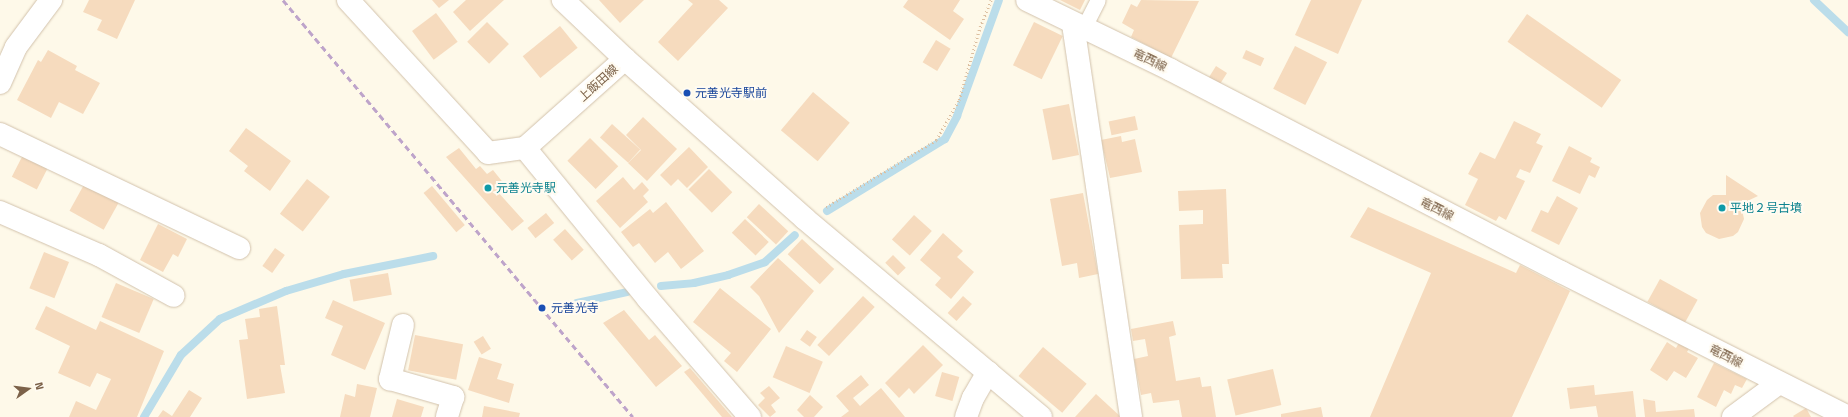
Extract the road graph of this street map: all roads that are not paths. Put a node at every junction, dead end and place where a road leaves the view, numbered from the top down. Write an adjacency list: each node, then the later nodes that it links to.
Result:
1 (51, 0): 8 (street)
2 (348, 0): 10 (street)
3 (563, 0): 7 (street, 上飯田線)
4 (1027, 0): 6 (street, 竜西線)
5 (1098, 0): 6 (lane)
6 (1078, 26): 16 (street, 竜西線); 21 (street)
7 (625, 59): 10 (street, 上飯田線); 15 (street)
8 (0, 83)
9 (0, 134): 12 (street)
10 (525, 148): 18 (street)
11 (0, 212): 13 (street)
12 (239, 248)
13 (174, 296)
14 (404, 325): 17 (street)
15 (988, 372): 19 (street); 20 (street)
16 (1779, 383): 22 (street); 23 (street, 竜西線)
17 (447, 417)
18 (750, 417)
19 (966, 417)
20 (1041, 417)
21 (1131, 417)
22 (1733, 417)
23 (1848, 417)

